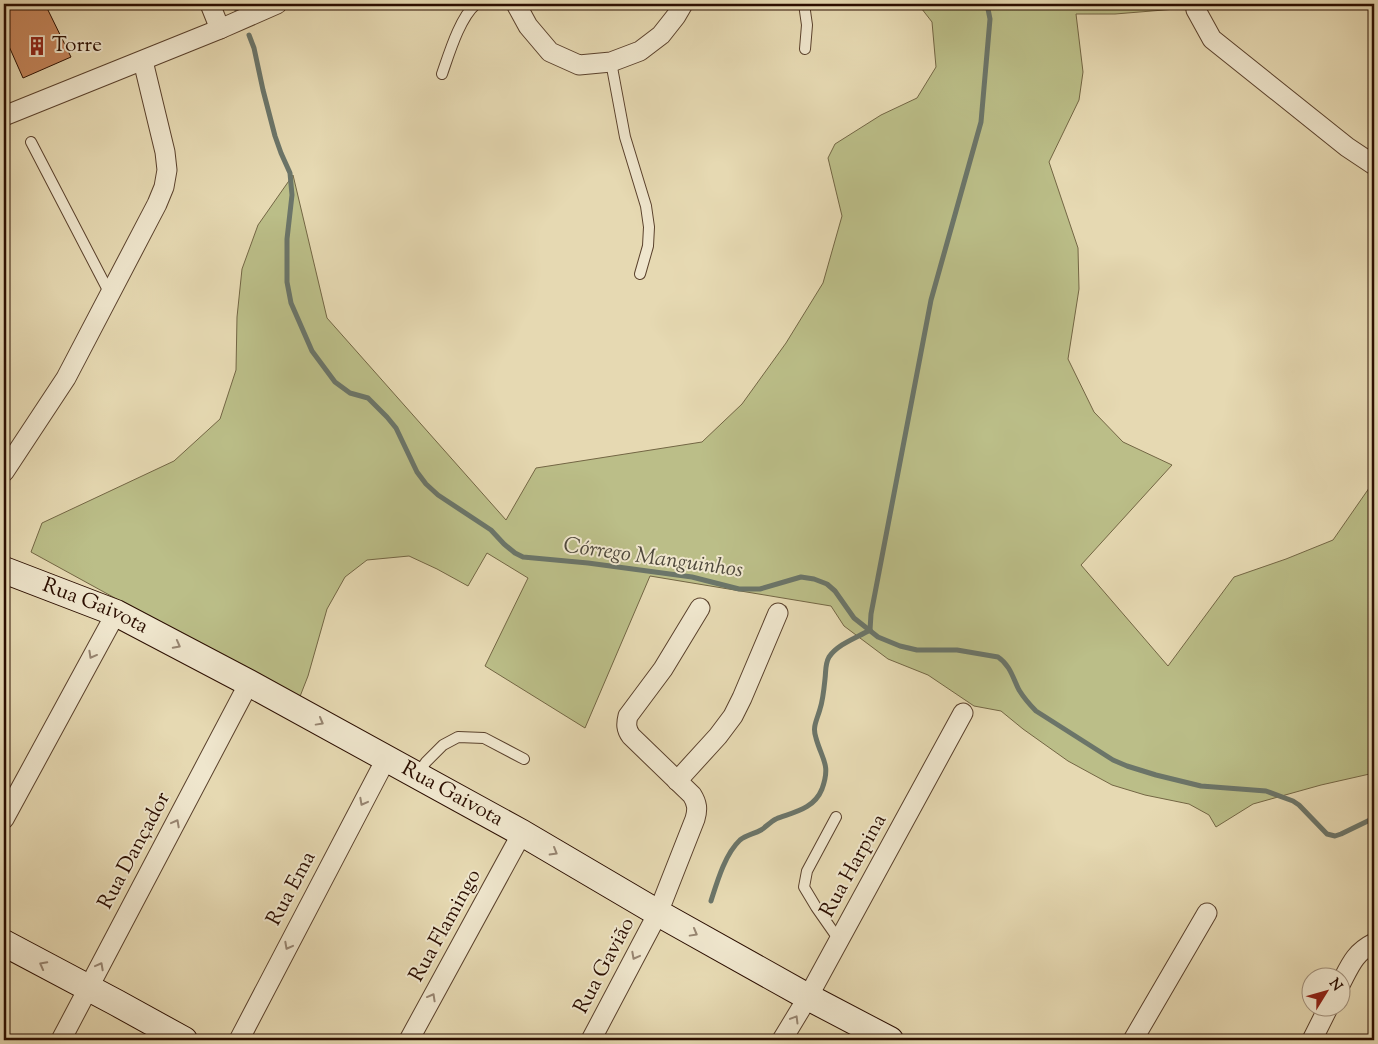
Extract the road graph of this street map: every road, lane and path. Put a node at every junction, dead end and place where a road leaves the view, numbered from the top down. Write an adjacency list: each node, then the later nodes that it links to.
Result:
1 (210, 4): 8 (street)
2 (277, 4): 8 (street)
3 (476, 4): 12 (lane)
4 (516, 4): 11 (street)
5 (683, 4): 11 (street)
6 (804, 4): 9 (lane)
7 (1195, 4): 15 (street)
8 (223, 27): 10 (street)
9 (805, 49)
10 (142, 60): 13 (street); 17 (street)
11 (611, 62): 16 (lane)
12 (442, 74)
13 (4, 116)
14 (32, 142): 17 (lane)
15 (1374, 165)
16 (640, 274)
17 (110, 294): 18 (street)
18 (4, 472)
19 (4, 570): 21 (street, Rua Gaivota)
20 (700, 608): 28 (street, Rua Gavião)
21 (116, 613): 23 (street, Rua Gaivota, one-way to 23); 30 (street, one-way to 30)
22 (778, 613): 28 (street)
23 (249, 683): 25 (street, Rua Gaivota, one-way to 25); 38 (street, Rua Dançador, one-way to 23)
24 (963, 713): 34 (street, Rua Harpina)
25 (386, 759): 27 (street, Rua Gaivota); 43 (street, Rua Ema, one-way to 43)
26 (524, 759): 27 (lane)
27 (416, 776): 31 (street, Rua Gaivota)
28 (677, 781): 32 (street, Rua Gavião)
29 (836, 817): 34 (lane)
30 (4, 819)
31 (522, 833): 32 (street, Rua Gaivota, one-way to 32); 44 (street, Rua Flamingo, one-way to 31)
32 (658, 913): 39 (street, Rua Gaivota, one-way to 39); 45 (street, Rua Gavião, one-way to 45)
33 (1207, 913): 48 (street)
34 (839, 940): 39 (street, Rua Harpina)
35 (4, 944): 38 (street, one-way to 35)
36 (1374, 944): 37 (street)
37 (1350, 967)
38 (88, 989): 41 (street, Rua Dançador); 42 (street)
39 (808, 997): 46 (street, Rua Harpina, one-way to 39); 47 (street, Rua Gaivota)
40 (1325, 1016): 49 (street)
41 (61, 1040)
42 (184, 1040)
43 (239, 1040)
44 (409, 1040)
45 (591, 1040)
46 (782, 1040)
47 (890, 1040)
48 (1133, 1040)
49 (1312, 1040)

